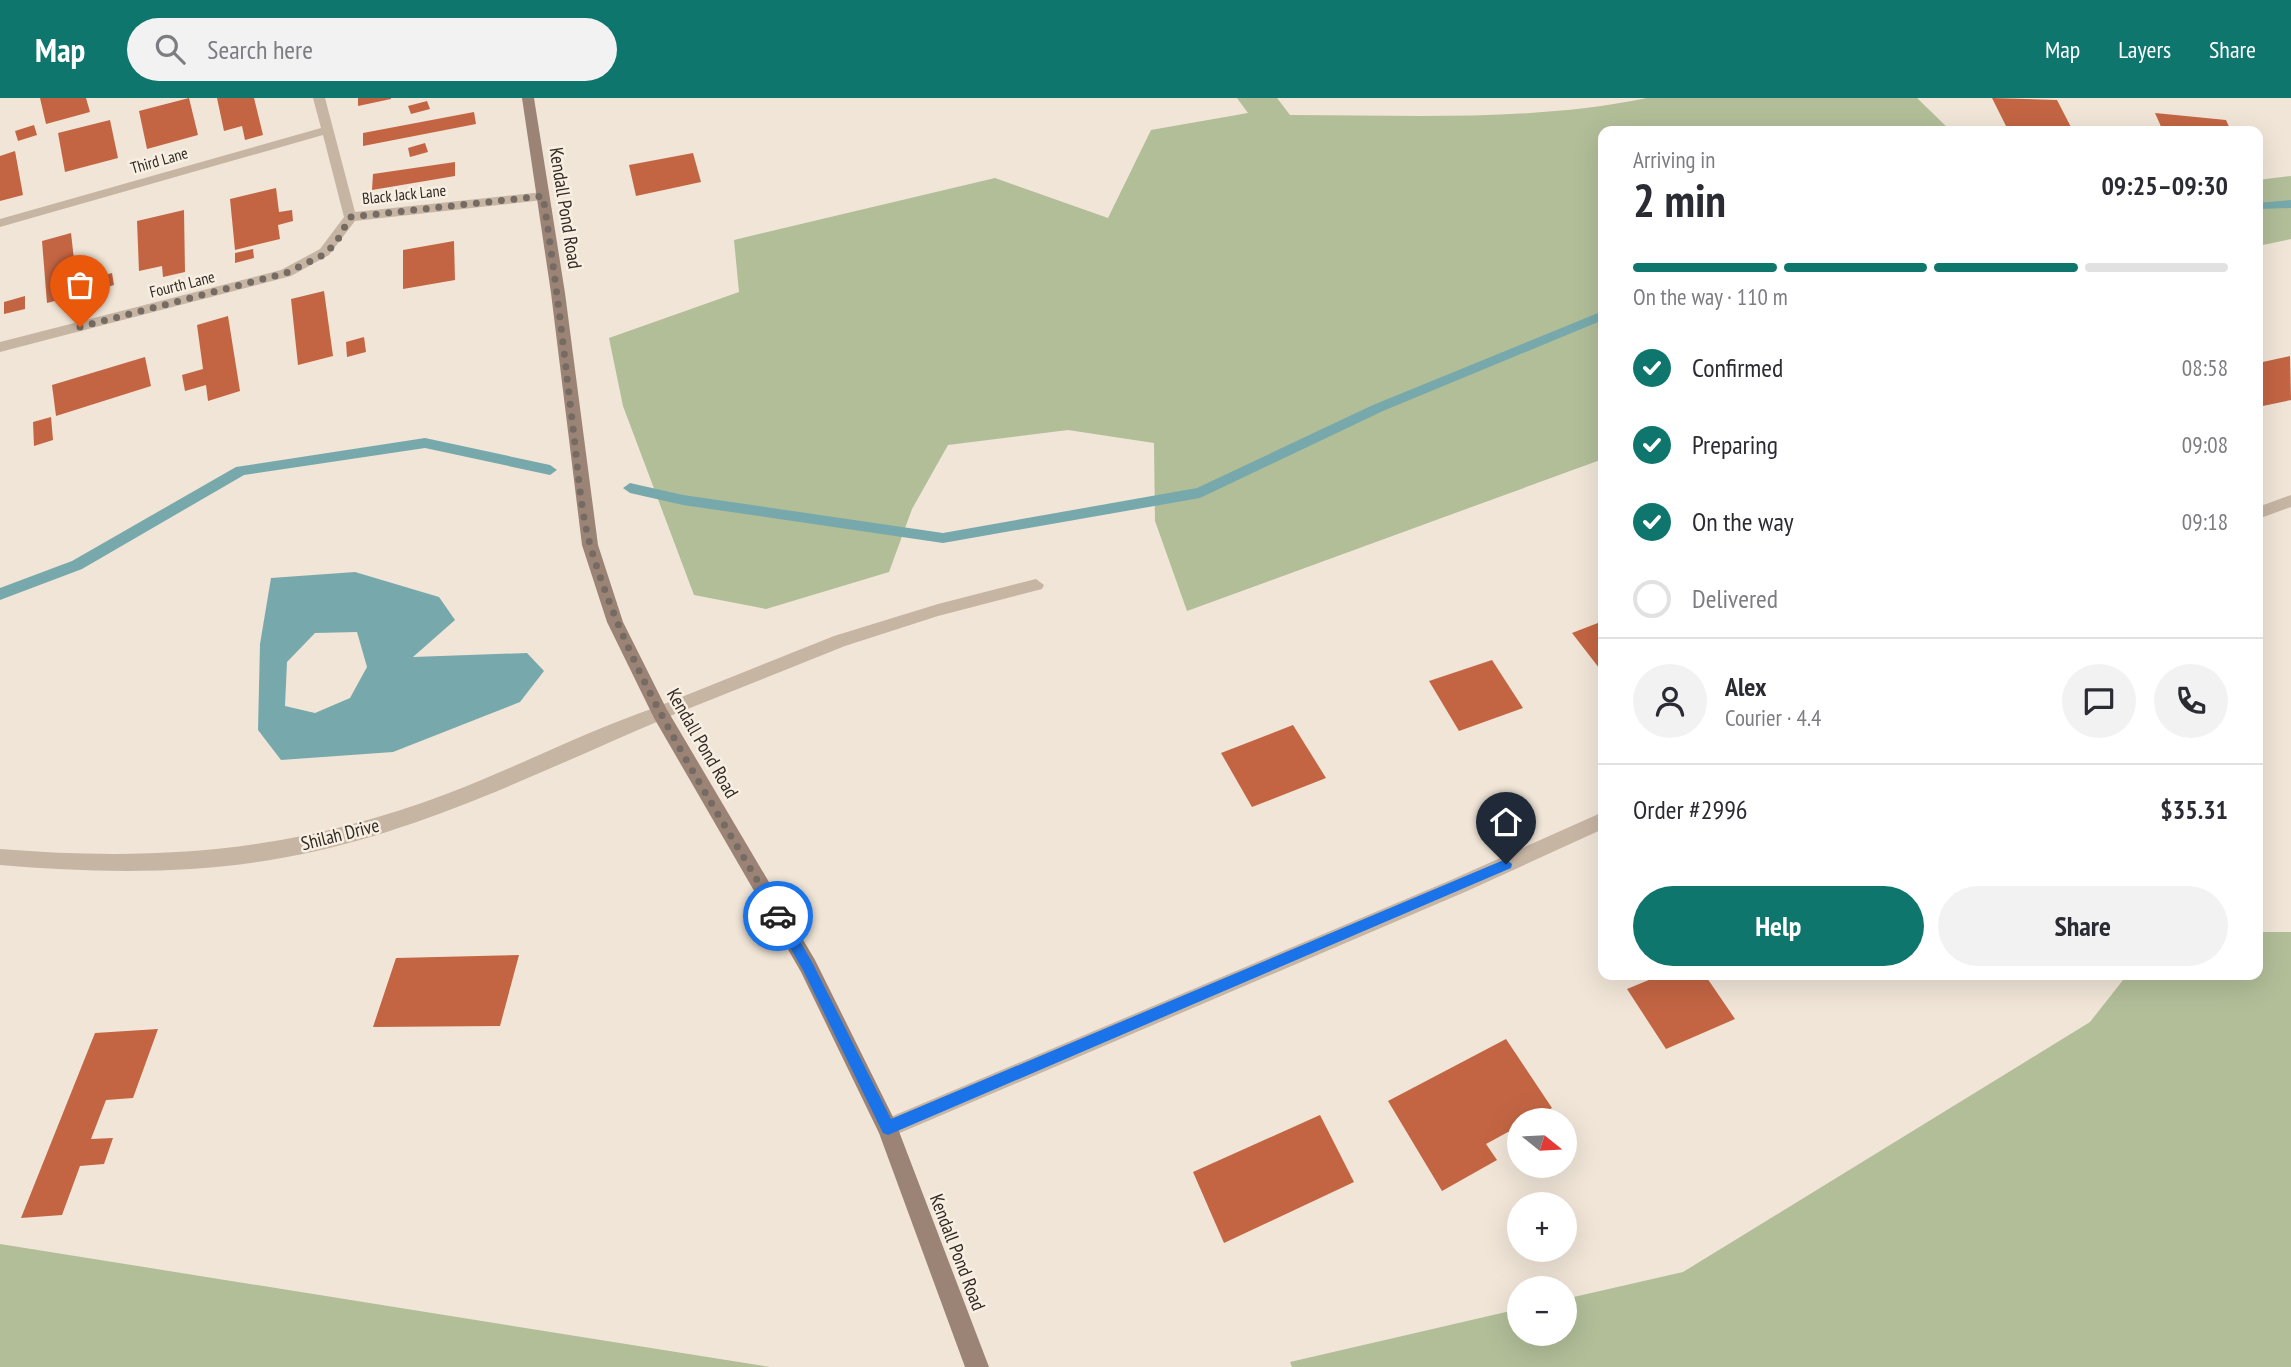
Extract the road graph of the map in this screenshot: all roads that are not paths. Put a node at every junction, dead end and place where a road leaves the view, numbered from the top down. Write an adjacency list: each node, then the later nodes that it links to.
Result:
1 (319, 98): 3 (street, Black Jack Lane)
2 (527, 98): 4 (street, Kendall Pond Road)
3 (328, 130): 5 (street, Black Jack Lane); 6 (street, Third Lane)
4 (543, 196): 5 (street, Black Jack Lane); 11 (street, Kendall Pond Road)
5 (350, 217): 7 (street, Fourth Lane)
6 (0, 223)
7 (0, 347)
8 (2291, 500): 9 (street)
9 (2263, 511)
10 (1036, 585): 11 (street, Shilah Drive)
11 (660, 713): 13 (street, Shilah Drive); 14 (street, Kendall Pond Road)
12 (1598, 823): 14 (street)
13 (0, 857)
14 (888, 1128): 15 (street, Kendall Pond Road)
15 (977, 1367)

